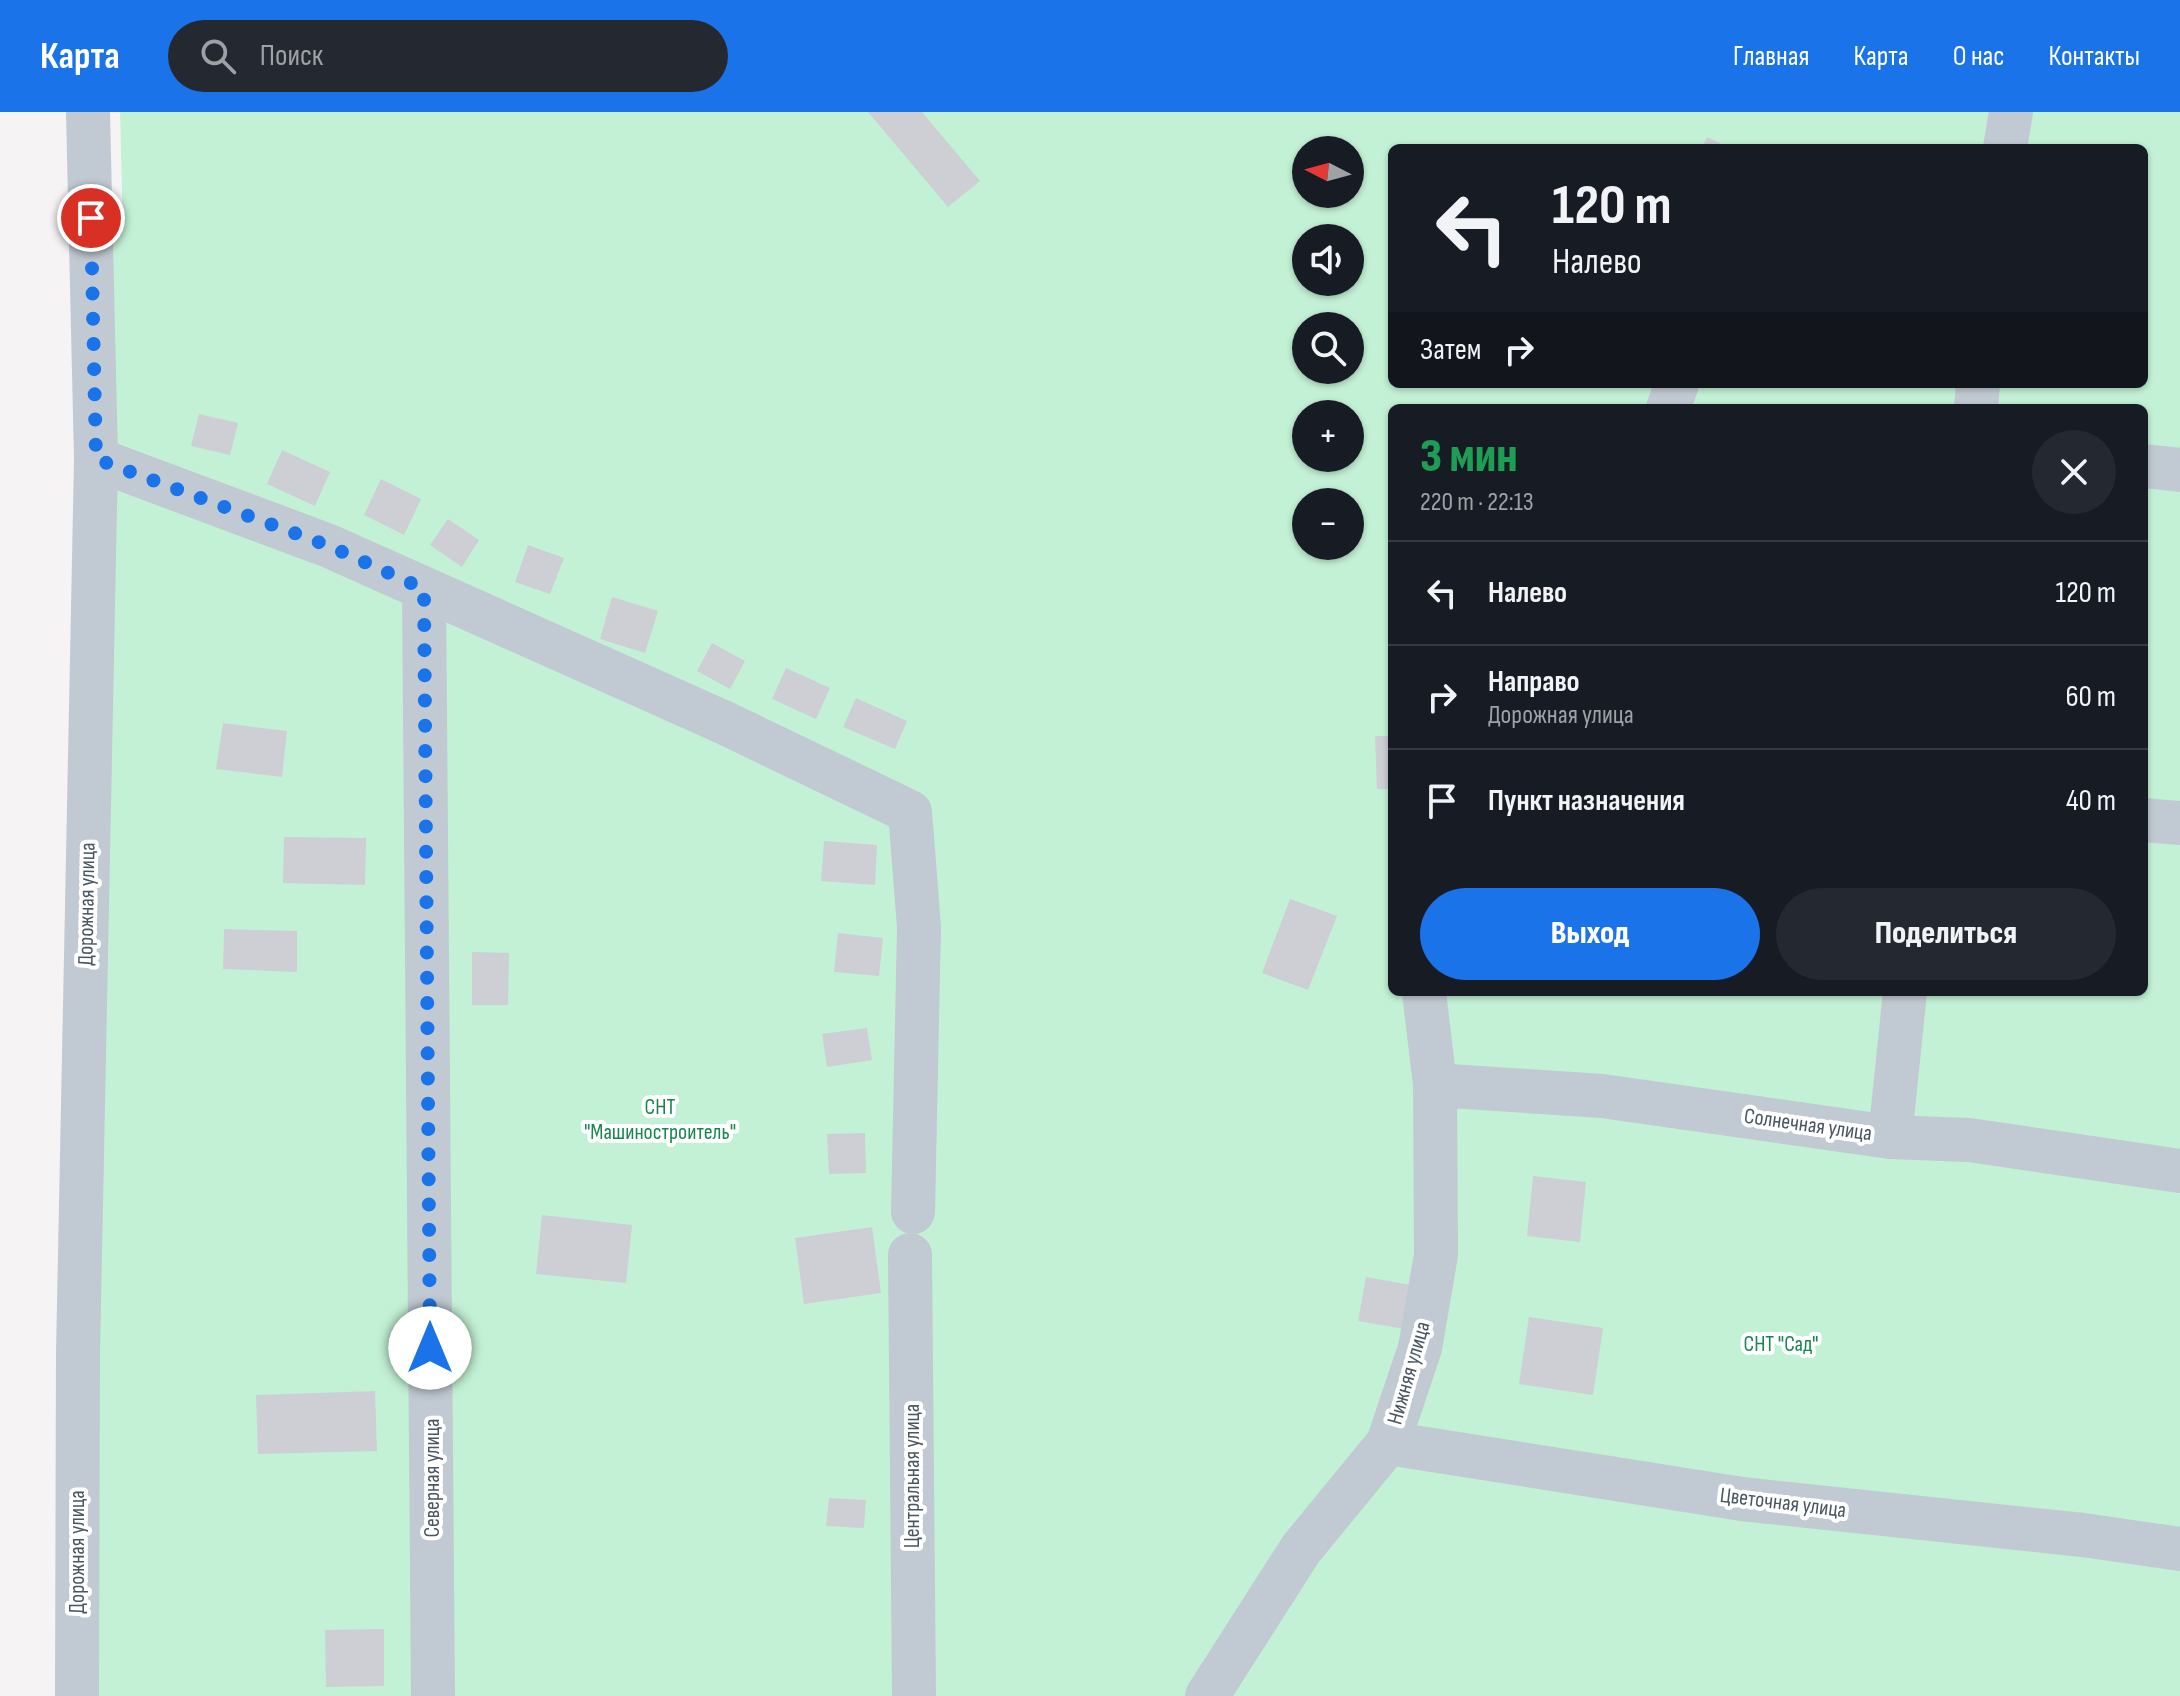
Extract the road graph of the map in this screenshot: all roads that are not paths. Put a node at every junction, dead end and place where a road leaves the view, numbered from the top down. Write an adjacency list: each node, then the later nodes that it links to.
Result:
1 (88, 112): 4 (street, Дорожная улица)
2 (2011, 112): 3 (street)
3 (2006, 144)
4 (96, 459): 7 (street); 19 (street, Дорожная улица)
5 (2148, 466): 6 (street)
6 (2180, 470)
7 (424, 589): 15 (street); 20 (street, Северная улица)
8 (2148, 820): 9 (street)
9 (2180, 823)
10 (1424, 996): 12 (street, Нижняя улица)
11 (1905, 996): 13 (street)
12 (1435, 1085): 13 (street, Солнечная улица); 17 (street, Нижняя улица)
13 (1890, 1137): 14 (street, Солнечная улица)
14 (2180, 1171)
15 (913, 1212)
16 (910, 1255): 21 (street, Центральная улица)
17 (1388, 1443): 18 (street, Цветочная улица); 22 (street, Нижняя улица)
18 (2180, 1549)
19 (77, 1696)
20 (433, 1696)
21 (914, 1696)
22 (1207, 1696)

